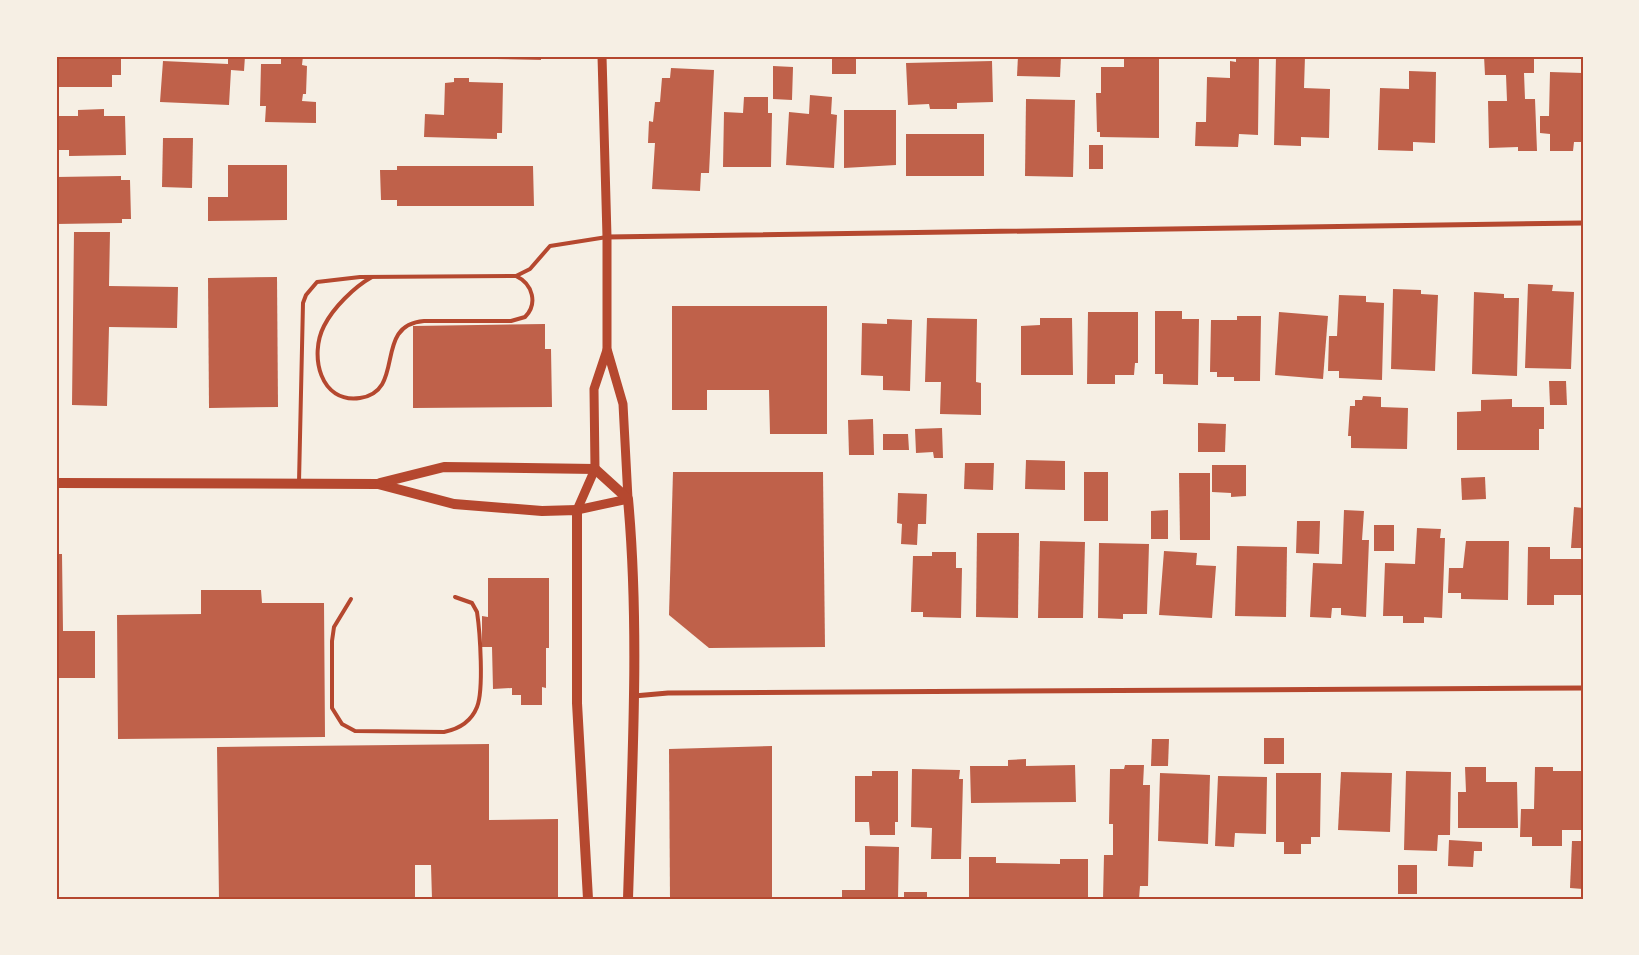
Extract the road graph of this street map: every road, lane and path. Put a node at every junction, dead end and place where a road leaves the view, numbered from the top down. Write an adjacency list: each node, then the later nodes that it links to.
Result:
1 (602, 56): 3 (street)
2 (1583, 223): 3 (street)
3 (607, 237): 5 (lane); 8 (street)
4 (56, 262): 7 (lane)
5 (516, 276): 6 (lane); 6 (lane)
6 (372, 277): 11 (lane)
7 (56, 282)
8 (607, 349): 9 (street); 13 (street)
9 (595, 469): 12 (main road); 13 (main road); 14 (street)
10 (56, 483): 11 (main road)
11 (300, 483): 12 (main road)
12 (378, 484): 14 (main road)
13 (628, 499): 14 (street); 18 (main road)
14 (577, 510): 19 (main road)
15 (455, 597): 16 (lane)
16 (351, 599)
17 (1583, 688): 18 (street)
18 (634, 696): 20 (main road)
19 (588, 899)
20 (628, 899)

